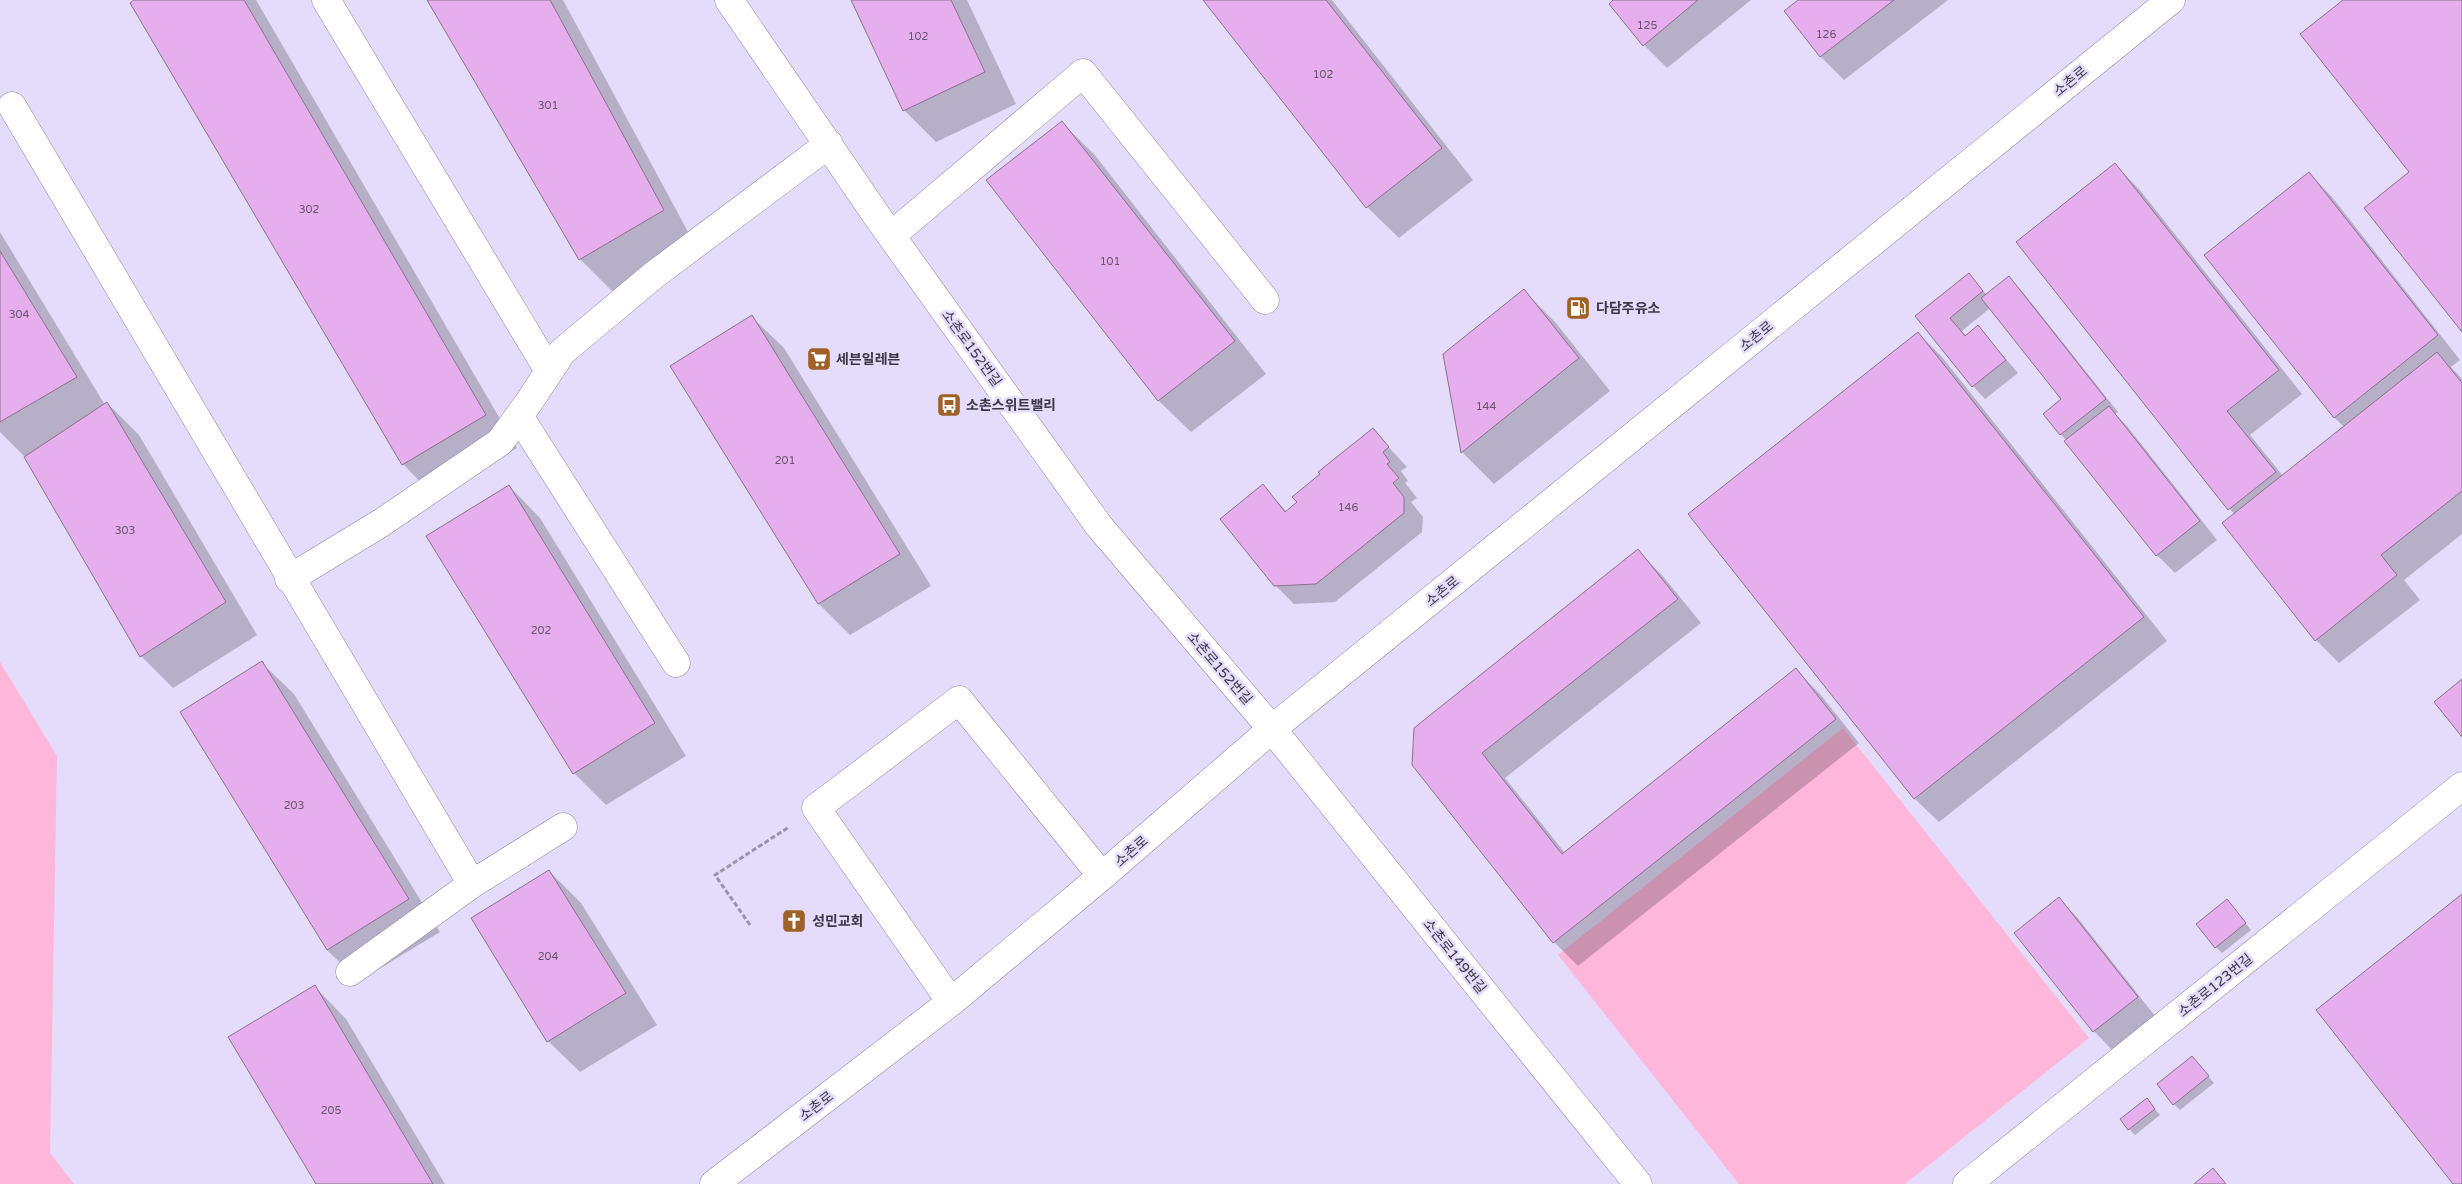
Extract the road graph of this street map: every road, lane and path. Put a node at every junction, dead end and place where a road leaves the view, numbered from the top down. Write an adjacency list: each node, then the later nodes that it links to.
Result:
1 (326, 0): 8 (street)
2 (729, 0): 5 (street, 소촌로152번길)
3 (2171, 0): 12 (street, 소촌로)
4 (12, 106): 10 (street)
5 (829, 144): 6 (street, 소촌로152번길); 8 (street)
6 (892, 235): 7 (street); 12 (street, 소촌로152번길)
7 (1265, 300)
8 (549, 371): 9 (street)
9 (519, 416): 10 (street); 11 (street)
10 (289, 578): 17 (street)
11 (676, 663)
12 (1272, 729): 16 (street, 소촌로); 22 (street, 소촌로149번길)
13 (2462, 786): 23 (street, 소촌로123번길)
14 (816, 808): 16 (street); 18 (path); 20 (street)
15 (563, 827): 17 (street)
16 (1102, 876): 20 (street, 소촌로)
17 (472, 884): 19 (street)
18 (750, 926)
19 (350, 972)
20 (951, 1002): 21 (street, 소촌로)
21 (714, 1184)
22 (1638, 1184)
23 (1967, 1184)

